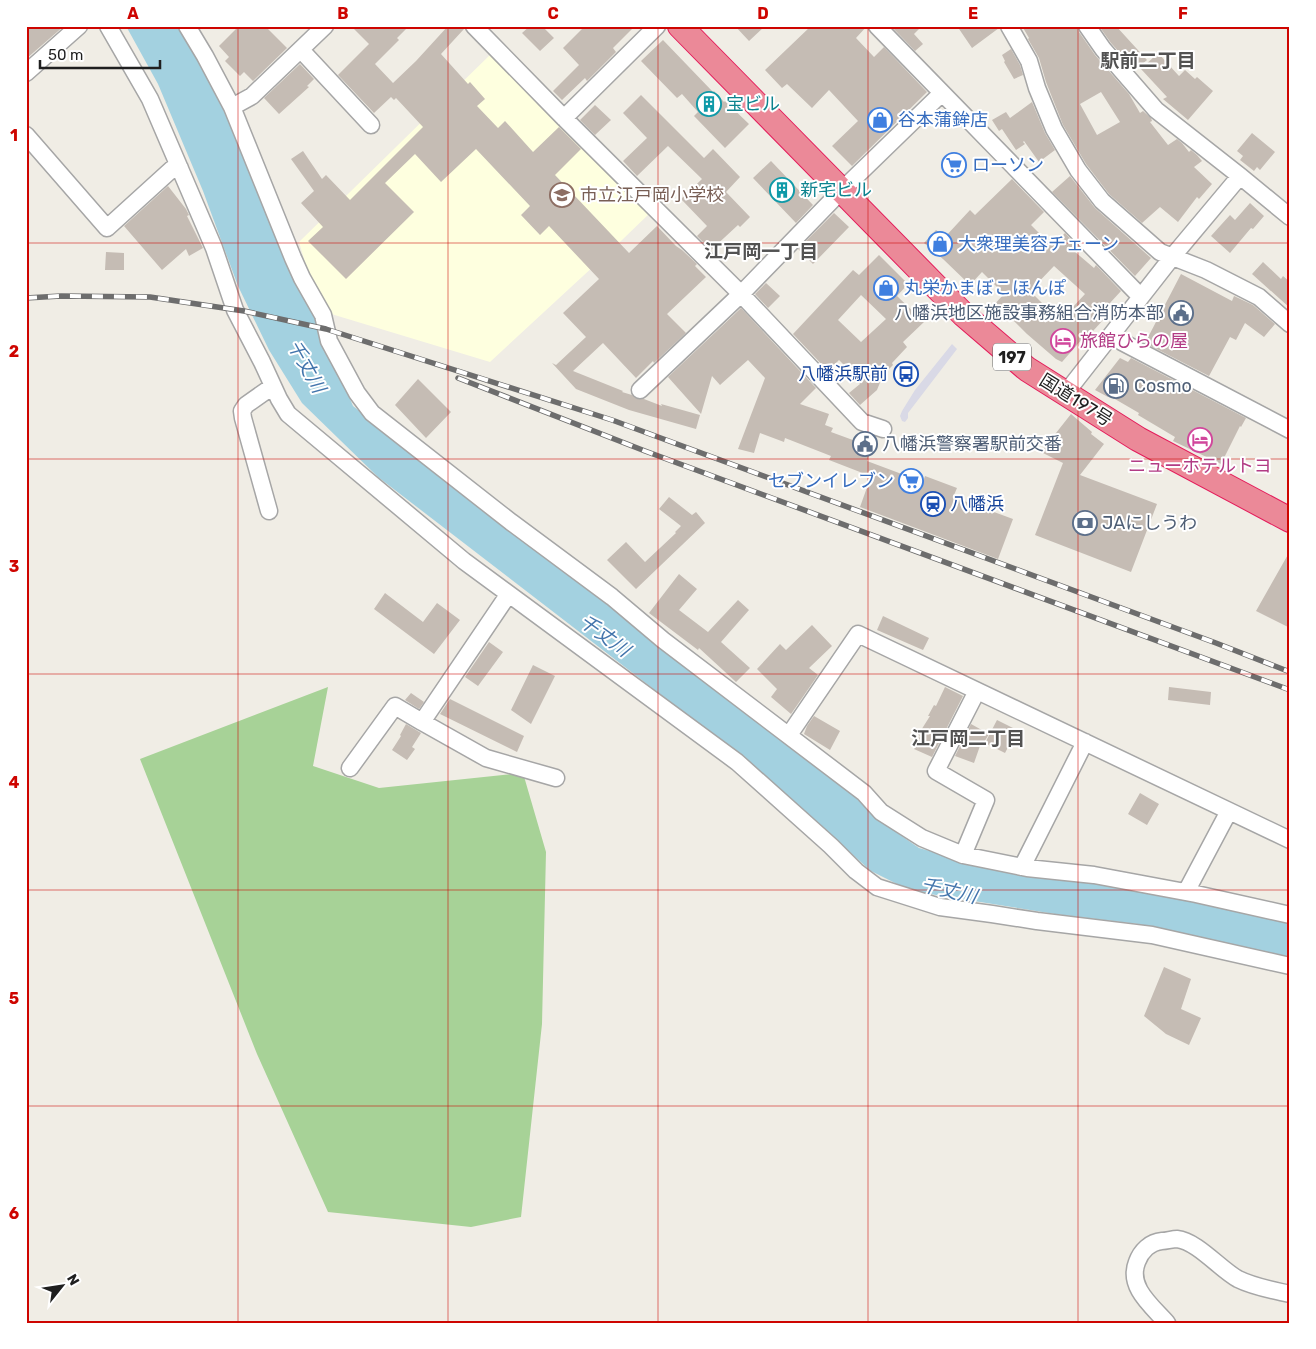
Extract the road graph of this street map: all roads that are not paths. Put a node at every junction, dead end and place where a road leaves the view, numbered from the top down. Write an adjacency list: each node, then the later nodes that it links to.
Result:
1 (79, 26): 12 (street)
2 (108, 26): 18 (street)
3 (187, 26): 14 (street)
4 (325, 26): 11 (street)
5 (474, 26): 15 (street)
6 (658, 26): 15 (street)
7 (680, 26): 20 (highway, 国道197号 / 197)
8 (877, 26): 13 (street)
9 (1009, 26): 22 (street)
10 (1087, 26): 19 (street)
11 (301, 50): 14 (street); 16 (street)
12 (26, 73)
13 (942, 93): 20 (street); 24 (street)
14 (232, 107): 37 (street)
15 (564, 118): 23 (street)
16 (371, 125)
17 (26, 135): 18 (street)
18 (180, 168): 27 (street)
19 (1240, 176): 21 (street); 22 (street)
20 (842, 190): 23 (street); 29 (highway, 国道197号 / 197)
21 (1290, 217)
22 (1173, 256): 24 (street); 25 (street)
23 (741, 294): 28 (street); 30 (street)
24 (1141, 297): 26 (street)
25 (1290, 324)
26 (1113, 334): 29 (street); 31 (street)
27 (273, 386): 32 (street); 34 (street)
28 (640, 390)
29 (1065, 394): 33 (highway, 国道197号 / 197)
30 (883, 429)
31 (1290, 430)
32 (269, 511)
33 (1290, 520)
34 (508, 595): 36 (street); 47 (street)
35 (977, 691): 37 (street); 38 (street); 43 (street)
36 (422, 722): 39 (street); 40 (street)
37 (788, 735): 43 (street)
38 (1085, 742): 41 (street); 44 (street)
39 (350, 768)
40 (556, 778)
41 (1229, 811): 42 (street); 45 (street)
42 (1290, 840)
43 (963, 855): 44 (street)
44 (1022, 867): 45 (street)
45 (1186, 892): 46 (street)
46 (1290, 915)
47 (1290, 966)
48 (1290, 1294): 49 (street)
49 (1167, 1323)

